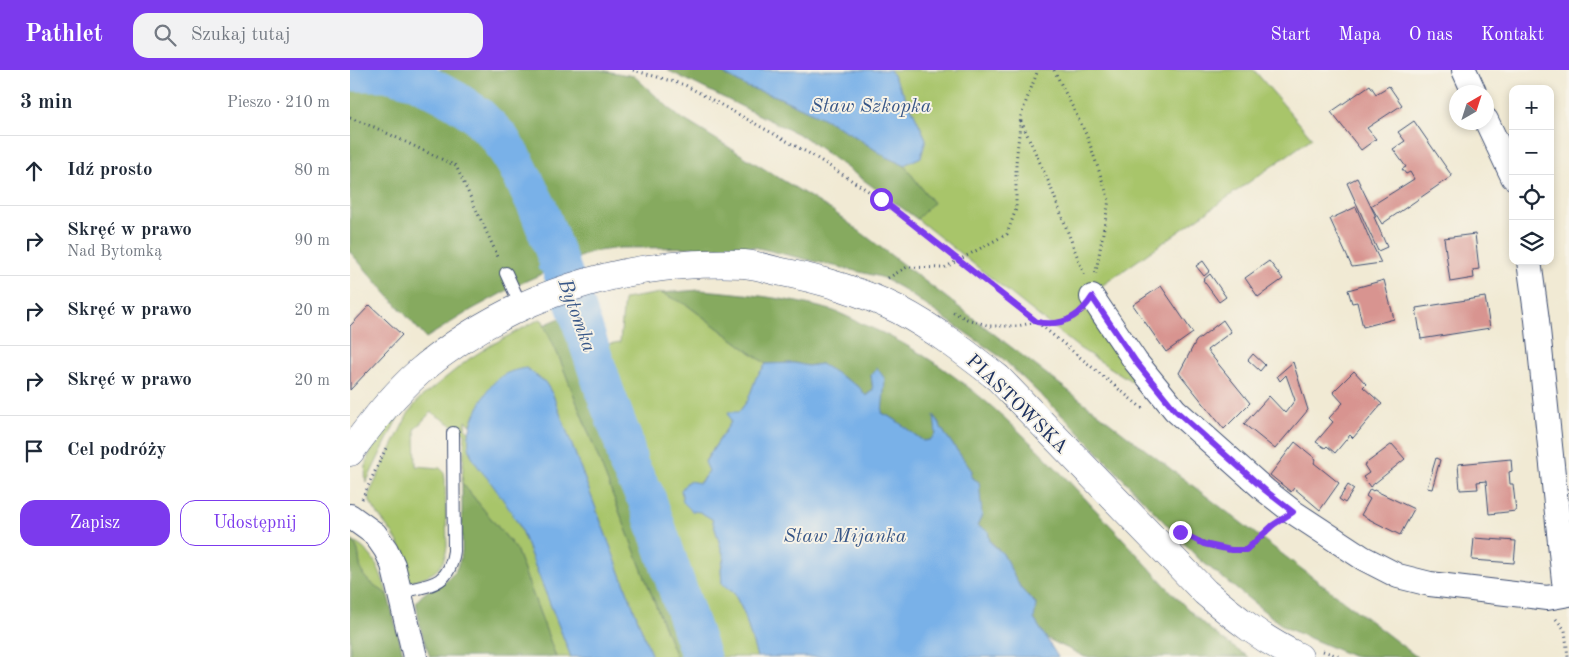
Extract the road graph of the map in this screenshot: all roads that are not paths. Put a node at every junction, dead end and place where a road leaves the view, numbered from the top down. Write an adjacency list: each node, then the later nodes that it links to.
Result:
1 (1464, 70): 2 (street)
2 (1471, 85)
3 (1491, 130): 4 (street)
4 (1512, 175)
5 (1530, 265): 12 (street)
6 (506, 273): 8 (lane)
7 (1092, 297): 14 (street)
8 (528, 304): 10 (street, PIASTOWSKA); 16 (street, PIASTOWSKA)
9 (453, 433): 13 (lane)
10 (350, 452)
11 (351, 517): 13 (street)
12 (1569, 590)
13 (399, 592): 15 (street)
14 (1569, 594)
15 (415, 657)
16 (1299, 657)

